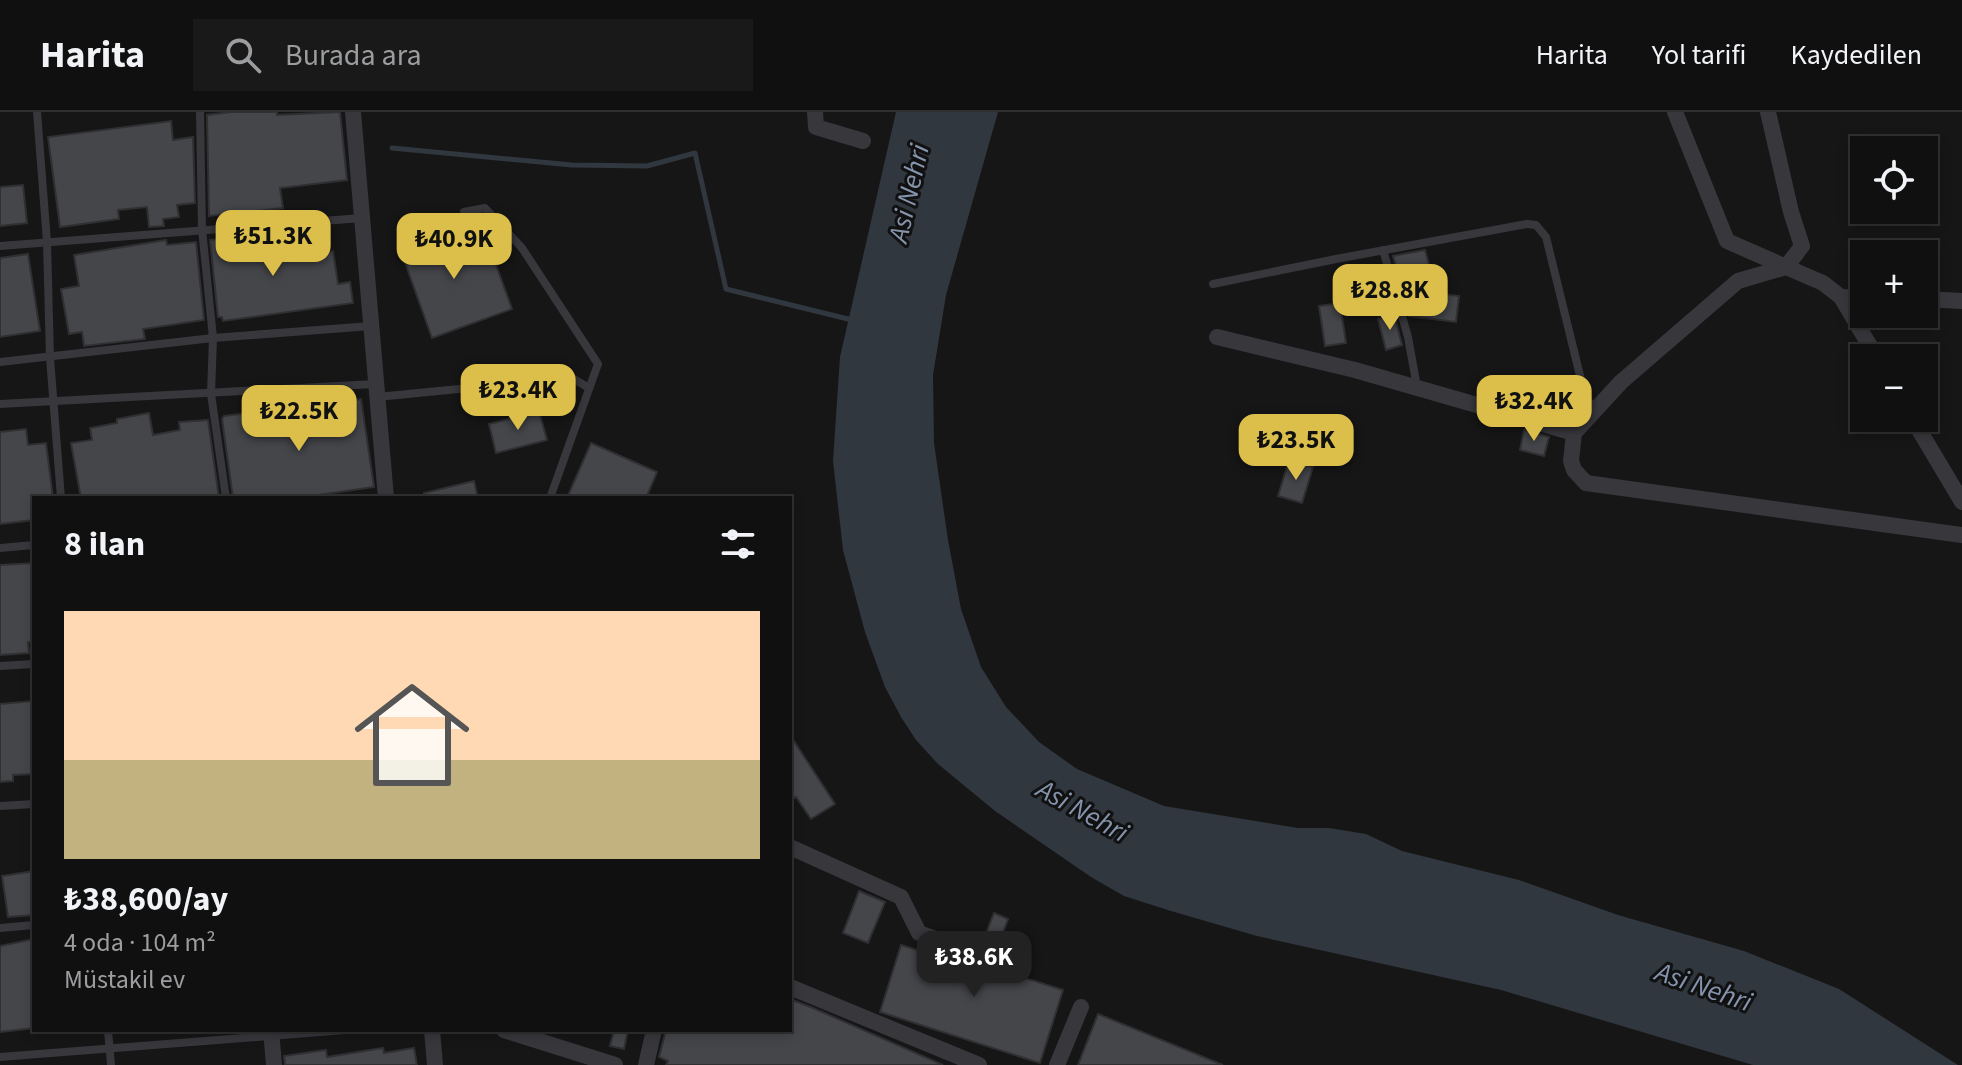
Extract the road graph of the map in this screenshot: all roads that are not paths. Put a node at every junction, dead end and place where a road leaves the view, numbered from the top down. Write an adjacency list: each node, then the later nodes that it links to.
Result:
1 (37, 112): 11 (lane)
2 (200, 112): 10 (lane)
3 (353, 112): 9 (street)
4 (815, 112): 7 (street)
5 (1675, 112): 14 (street)
6 (1768, 112): 14 (street)
7 (863, 141)
8 (464, 212): 26 (lane)
9 (363, 218): 10 (lane); 20 (street)
10 (202, 229): 11 (lane); 22 (lane)
11 (47, 242): 12 (lane); 24 (lane)
12 (0, 246)
13 (1383, 250): 15 (lane); 27 (lane); 32 (lane)
14 (1786, 267): 16 (street); 32 (street)
15 (1213, 284)
16 (1841, 297): 17 (street); 23 (street)
17 (1850, 297)
18 (1938, 300): 19 (street)
19 (1962, 301)
20 (372, 326): 22 (lane); 28 (street)
21 (1217, 337): 27 (street)
22 (213, 338): 24 (lane); 29 (lane)
23 (1869, 344)
24 (50, 358): 25 (lane); 30 (lane)
25 (0, 362)
26 (589, 388): 28 (lane); 38 (lane)
27 (1418, 388): 34 (street)
28 (375, 390): 29 (lane); 37 (street)
29 (211, 394): 30 (lane); 36 (lane)
30 (54, 402): 31 (lane); 35 (lane)
31 (0, 404)
32 (1594, 411): 34 (street)
33 (1920, 432): 39 (street)
34 (1574, 433): 40 (street)
35 (61, 496)
36 (226, 496)
37 (386, 496)
38 (551, 496)
39 (1962, 502)
40 (1962, 535)
41 (32, 545): 42 (lane)
42 (0, 548)
43 (32, 664): 44 (lane)
44 (0, 666)
45 (32, 804): 46 (lane)
46 (0, 806)
47 (792, 848): 50 (street)
48 (32, 925): 49 (lane)
49 (0, 928)
50 (972, 952)
51 (792, 988): 66 (street)
52 (1081, 1007): 67 (street)
53 (108, 1032): 59 (lane)
54 (296, 1032): 58 (lane)
55 (432, 1032): 63 (street)
56 (510, 1032): 64 (street)
57 (654, 1032): 65 (street)
58 (271, 1033): 59 (lane); 62 (street)
59 (110, 1048): 60 (lane); 61 (lane)
60 (0, 1057)
61 (111, 1065)
62 (274, 1065)
63 (435, 1065)
64 (615, 1065)
65 (646, 1065)
66 (979, 1065)
67 (1057, 1065)

